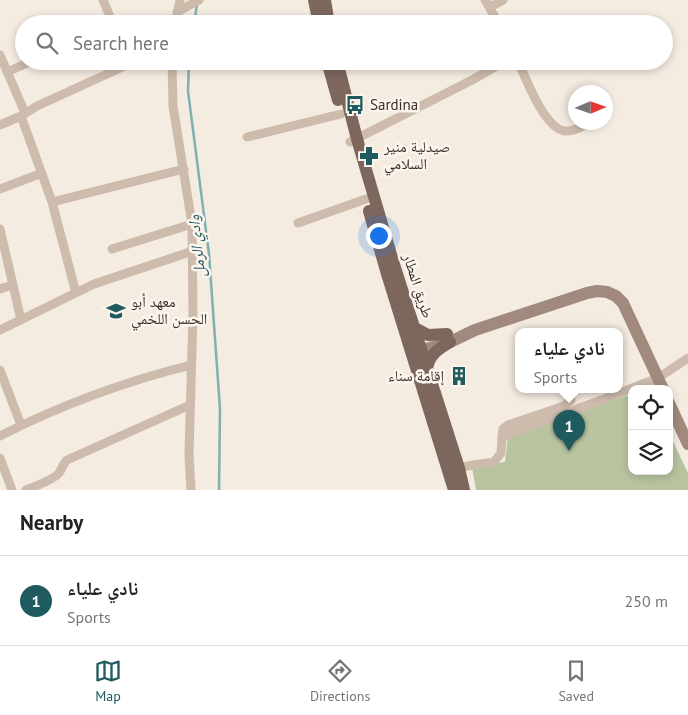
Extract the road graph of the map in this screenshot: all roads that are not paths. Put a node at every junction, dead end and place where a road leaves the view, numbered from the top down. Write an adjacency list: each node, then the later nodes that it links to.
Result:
1 (103, 0): 9 (street)
2 (180, 0): 8 (street)
3 (199, 0): 8 (street)
4 (314, 0): 11 (main road)
5 (324, 0): 12 (main road)
6 (502, 0): 7 (street)
7 (488, 4): 13 (street)
8 (177, 12): 10 (street)
9 (109, 15)
10 (176, 15)
11 (317, 15)
12 (327, 15)
13 (494, 15)
14 (0, 55): 22 (street)
15 (15, 68): 22 (street)
16 (112, 70): 24 (street)
17 (172, 70): 29 (street)
18 (330, 70): 23 (main road, طريق المطار)
19 (339, 70): 28 (main road, طريق المطار)
20 (490, 70): 28 (street)
21 (522, 70): 26 (street)
22 (7, 72): 24 (street)
23 (342, 114): 27 (street); 28 (main road, طريق المطار)
24 (23, 115): 25 (street); 30 (street)
25 (0, 125)
26 (572, 130)
27 (247, 137)
28 (353, 140): 32 (main road, طريق المطار); 43 (main road, طريق المطار)
29 (184, 169): 33 (street); 35 (street)
30 (42, 173): 31 (street); 33 (street)
31 (0, 190)
32 (366, 199): 34 (street); 46 (main road, طريق المطار)
33 (52, 202): 41 (street)
34 (298, 223)
35 (192, 224): 37 (street); 38 (street)
36 (0, 229): 39 (street)
37 (112, 249)
38 (193, 251): 41 (street); 48 (street)
39 (12, 285): 40 (street); 42 (street)
40 (0, 288)
41 (76, 293): 42 (street)
42 (21, 320): 44 (street)
43 (415, 328): 45 (main road); 46 (main road, طريق المطار)
44 (0, 330)
45 (448, 338): 46 (main road); 49 (main road); 51 (main road)
46 (415, 348): 49 (main road, طريق المطار); 60 (main road, طريق المطار)
47 (688, 358): 51 (street)
48 (191, 365): 53 (street); 55 (street)
49 (427, 369): 60 (main road, طريق المطار)
50 (0, 370): 55 (street)
51 (660, 383): 57 (street)
52 (570, 393): 57 (street)
53 (190, 405): 62 (street); 63 (street)
54 (673, 412): 58 (main road)
55 (21, 425): 56 (street)
56 (0, 436)
57 (502, 438): 60 (street)
58 (688, 444)
59 (0, 458): 61 (street)
60 (457, 473): 64 (main road, طريق المطار); 65 (main road, طريق المطار)
61 (12, 490)
62 (26, 490)
63 (191, 490)
64 (454, 490)
65 (464, 490)

